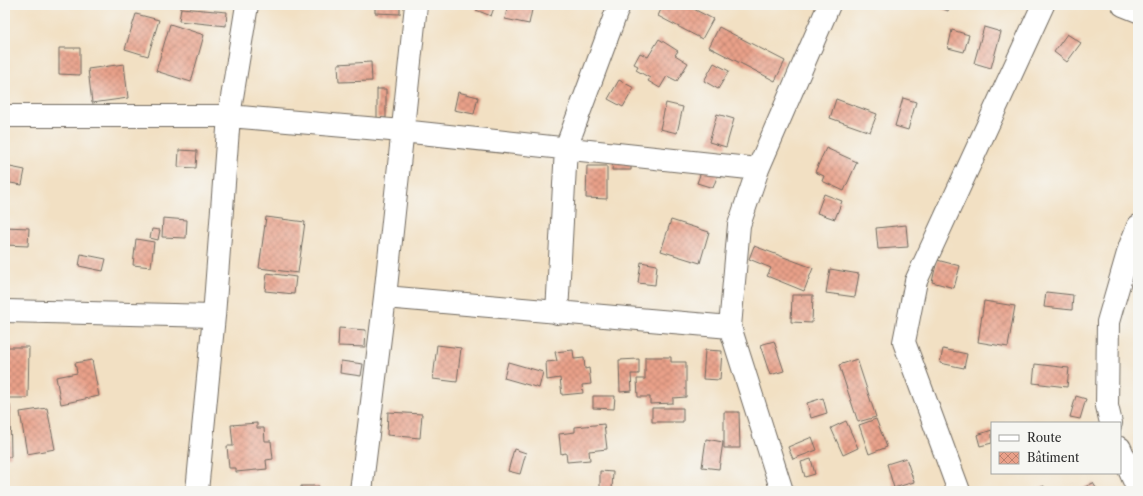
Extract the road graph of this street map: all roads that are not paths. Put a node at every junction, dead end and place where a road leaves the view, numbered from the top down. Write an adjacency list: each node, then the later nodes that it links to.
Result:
1 (246, 5): 9 (street)
2 (416, 5): 10 (street)
3 (618, 5): 11 (street)
4 (829, 5): 12 (street)
5 (1042, 5): 25 (street)
6 (1122, 5): 7 (street)
7 (1138, 11)
8 (5, 116): 9 (street)
9 (229, 116): 10 (street); 17 (street)
10 (402, 131): 11 (street); 14 (street)
11 (566, 148): 12 (street); 16 (street)
12 (758, 169): 18 (street)
13 (1138, 226): 19 (street)
14 (385, 297): 16 (street); 23 (street)
15 (5, 311): 17 (street)
16 (557, 313): 18 (street)
17 (214, 316): 22 (street)
18 (730, 327): 24 (street)
19 (1111, 422)
20 (1121, 450): 21 (street)
21 (1138, 490)
22 (198, 491)
23 (361, 491)
24 (782, 491)
25 (959, 491)

